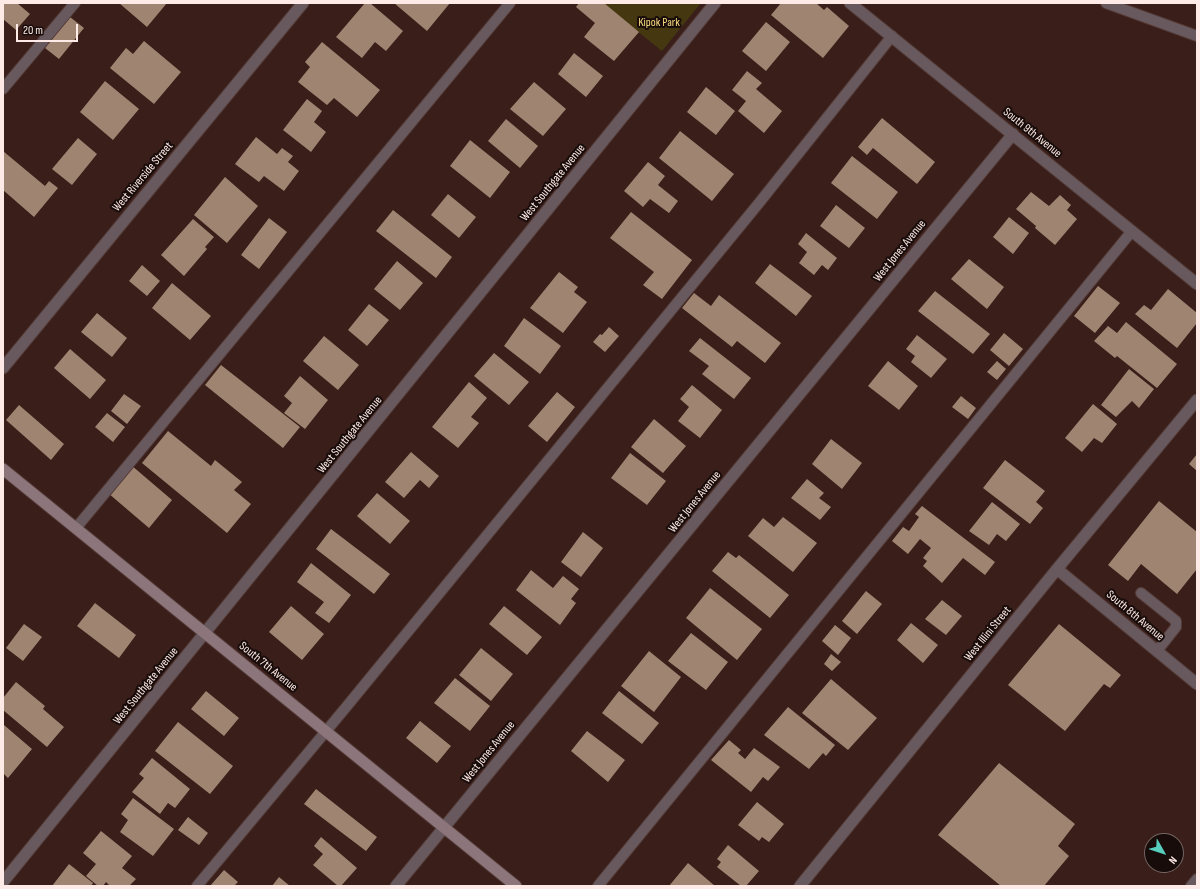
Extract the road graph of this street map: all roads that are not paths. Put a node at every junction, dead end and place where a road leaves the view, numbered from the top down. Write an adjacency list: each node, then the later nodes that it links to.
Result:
1 (75, 3): 9 (lane)
2 (303, 3): 13 (street, West Riverside Street)
3 (510, 3): 16 (lane)
4 (716, 3): 19 (street, West Southgate Avenue)
5 (850, 3): 7 (street, South 9th Avenue)
6 (1106, 3): 8 (lane)
7 (892, 36): 10 (street, South 9th Avenue); 22 (lane)
8 (1197, 36)
9 (3, 89)
10 (1013, 134): 11 (street, South 9th Avenue); 23 (street, West Jones Avenue)
11 (1132, 231): 12 (street, South 9th Avenue); 29 (lane)
12 (1197, 284)
13 (3, 368)
14 (1197, 400): 17 (street, West Illini Street)
15 (3, 469): 16 (main road, South 7th Avenue)
16 (76, 528): 19 (main road, South 7th Avenue)
17 (1057, 569): 20 (street, South 8th Avenue); 30 (street, West Illini Street)
18 (1141, 593): 20 (lane)
19 (205, 634): 22 (main road, South 7th Avenue); 25 (street, West Southgate Avenue)
20 (1157, 651): 21 (street, South 8th Avenue)
21 (1197, 684)
22 (326, 732): 23 (main road, South 7th Avenue); 26 (lane)
23 (444, 827): 27 (street, West Jones Avenue); 28 (main road, South 7th Avenue)
24 (1197, 879): 31 (lane)
25 (3, 882)
26 (197, 886)
27 (396, 886)
28 (516, 886)
29 (598, 886)
30 (800, 886)
31 (1191, 886)

